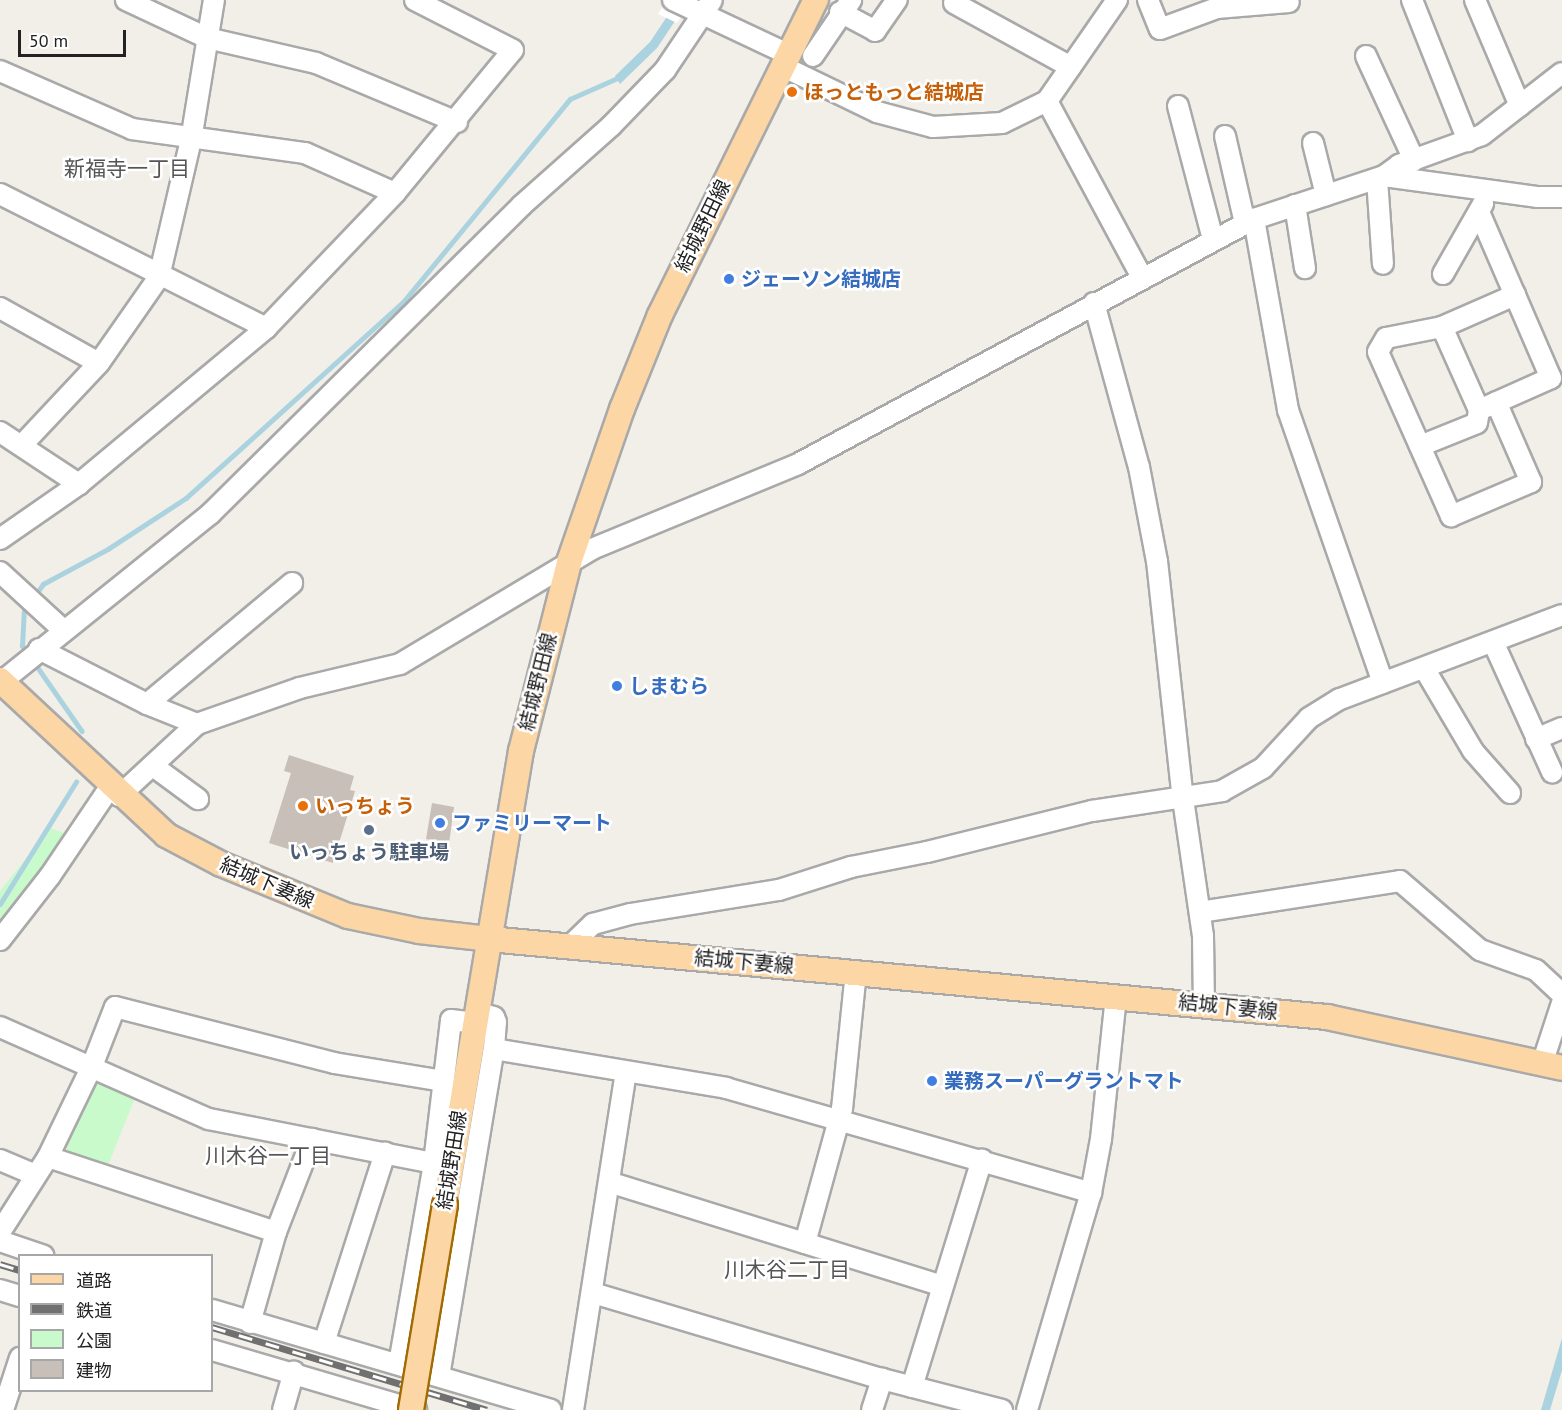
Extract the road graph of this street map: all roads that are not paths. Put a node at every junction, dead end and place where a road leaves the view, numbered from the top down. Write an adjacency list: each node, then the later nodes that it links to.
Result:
1 (214, 0): 14 (street)
2 (415, 0): 24 (street)
3 (816, 0): 17 (main road, 結城野田線)
4 (897, 0): 13 (street)
5 (1117, 0): 18 (street)
6 (1148, 0): 9 (street)
7 (1412, 0): 27 (street)
8 (1475, 0): 23 (street)
9 (1289, 2)
10 (137, 3): 14 (street)
11 (954, 3): 18 (street)
12 (693, 5): 17 (street); 61 (street)
13 (845, 6): 15 (street)
14 (207, 38): 24 (street); 26 (street)
15 (813, 56)
16 (1366, 56): 29 (street)
17 (785, 60): 21 (street); 57 (main road, 結城野田線)
18 (1071, 67): 21 (street)
19 (0, 71): 26 (street)
20 (1562, 73): 23 (street)
21 (1047, 101): 44 (street)
22 (1178, 106): 39 (street)
23 (1520, 106): 27 (street)
24 (457, 122): 32 (street)
25 (1226, 136): 38 (street)
26 (191, 140): 32 (street); 43 (street)
27 (1468, 141): 29 (street)
28 (1313, 143): 34 (street)
29 (1414, 160): 30 (street)
30 (1380, 177): 31 (street); 34 (street); 40 (street)
31 (1490, 192): 35 (street); 37 (street)
32 (395, 193): 49 (street)
33 (0, 194): 43 (street)
34 (1326, 195): 36 (street)
35 (1562, 197)
36 (1294, 205): 38 (street); 41 (street)
37 (1479, 212): 42 (street); 45 (street)
38 (1249, 221): 39 (street); 66 (street)
39 (1213, 239): 44 (street)
40 (1383, 264)
41 (1305, 268)
42 (1443, 274)
43 (159, 277): 49 (street); 50 (street)
44 (1143, 279): 46 (street)
45 (1515, 295): 48 (street); 51 (street)
46 (1094, 303): 57 (street); 75 (street)
47 (0, 308): 50 (street)
48 (1442, 327): 51 (street); 54 (street)
49 (266, 328): 55 (street)
50 (99, 363): 53 (street)
51 (1488, 406): 54 (street); 54 (street)
52 (0, 432): 53 (street)
53 (22, 445): 55 (street)
54 (1420, 446)
55 (79, 484): 56 (street)
56 (0, 539)
57 (569, 562): 68 (street); 78 (main road, 結城野田線)
58 (0, 572): 61 (street)
59 (292, 583): 67 (street)
60 (1562, 615): 62 (street)
61 (63, 630): 63 (street)
62 (1494, 644): 64 (street); 70 (street)
63 (39, 649): 65 (street); 67 (street)
64 (1424, 668): 66 (street); 74 (street)
65 (1, 681): 73 (main road, 結城下妻線)
66 (1383, 683): 75 (street)
67 (147, 704): 68 (street)
68 (197, 724): 71 (street)
69 (1562, 728): 70 (street)
70 (1536, 740): 72 (street)
71 (153, 766): 73 (street); 76 (street)
72 (1552, 772)
73 (115, 791): 78 (main road, 結城下妻線); 79 (street)
74 (1510, 794)
75 (1183, 799): 77 (street); 80 (street)
76 (198, 800)
77 (1200, 912): 82 (street); 85 (street)
78 (489, 939): 80 (main road, 結城下妻線); 86 (main road, 結城野田線)
79 (0, 940)
80 (570, 946): 81 (main road, 結城下妻線)
81 (856, 972): 83 (main road, 結城下妻線); 93 (street)
82 (1562, 994)
83 (1116, 996): 85 (main road, 結城下妻線); 102 (street)
84 (1562, 1003): 90 (street)
85 (1204, 1005): 90 (main road, 結城下妻線)
86 (475, 1018): 88 (street); 92 (street); 122 (main road, 結城野田線, bridge)
87 (0, 1027): 89 (street)
88 (494, 1049): 91 (street); 119 (street)
89 (92, 1066): 92 (street); 94 (street); 96 (street)
90 (1552, 1066)
91 (626, 1073): 93 (street); 101 (street)
92 (443, 1082): 99 (street)
93 (840, 1119): 98 (street); 106 (street)
94 (312, 1139): 95 (street); 104 (street)
95 (385, 1153): 99 (street); 114 (street)
96 (48, 1157): 100 (street); 104 (street)
97 (0, 1160): 100 (street)
98 (982, 1160): 102 (street); 108 (street)
99 (434, 1163): 116 (street)
100 (33, 1174): 103 (street)
101 (612, 1183): 106 (street); 110 (street)
102 (1090, 1193): 130 (street)
103 (0, 1232)
104 (276, 1232): 113 (street)
105 (0, 1241): 107 (street)
106 (805, 1243): 108 (street)
107 (38, 1254)
108 (940, 1285): 121 (street)
109 (0, 1290): 111 (street)
110 (593, 1293): 120 (street); 127 (street)
111 (18, 1295)
112 (213, 1310): 113 (street)
113 (250, 1323): 114 (street)
114 (324, 1343): 116 (street)
115 (213, 1350): 118 (street)
116 (399, 1364): 119 (street)
117 (18, 1366): 123 (street)
118 (294, 1372): 122 (street); 124 (street)
119 (439, 1376): 126 (street)
120 (882, 1379): 121 (street); 128 (street)
121 (912, 1387): 129 (street)
122 (399, 1408): 125 (street)
123 (7, 1409)
124 (284, 1410)
125 (416, 1410)
126 (551, 1410)
127 (573, 1410)
128 (872, 1410)
129 (1002, 1410)
130 (1027, 1410)

